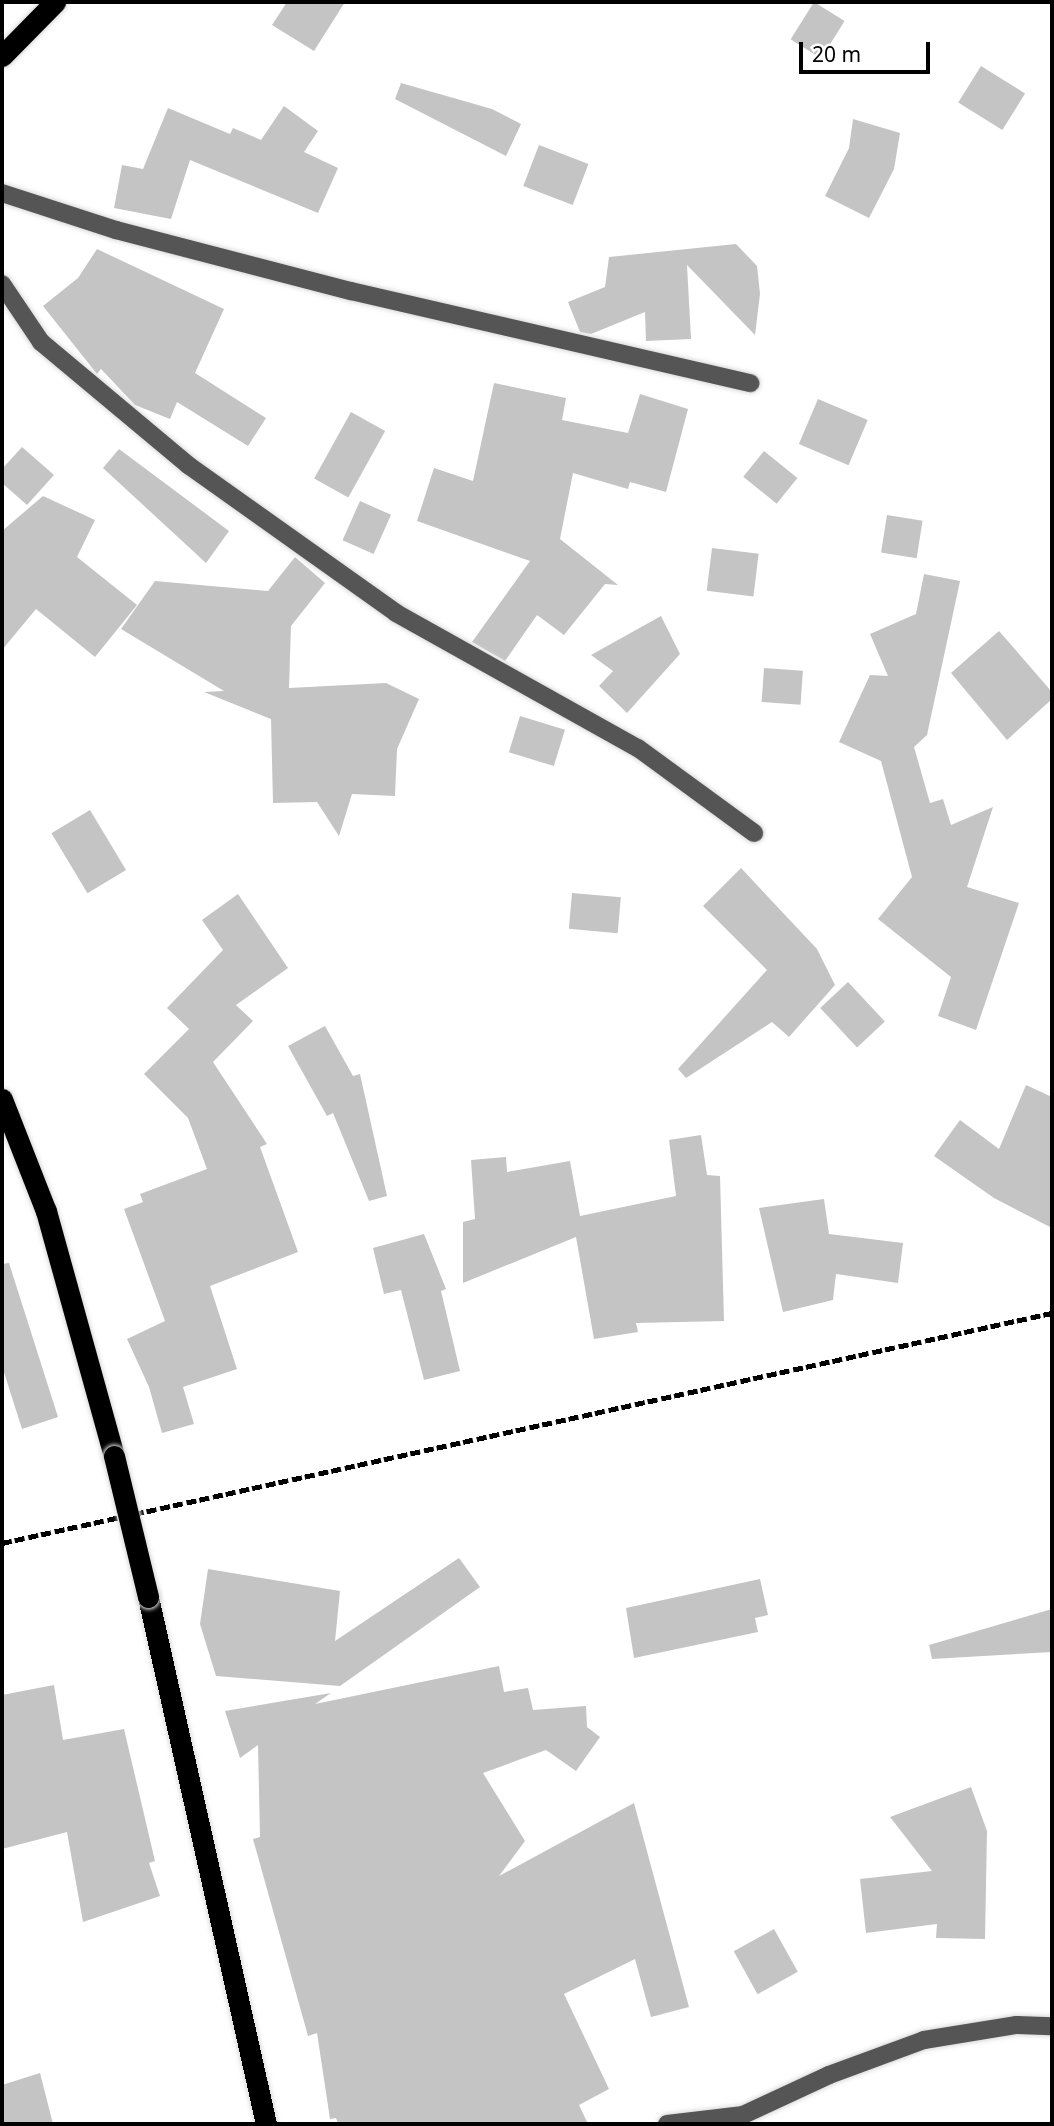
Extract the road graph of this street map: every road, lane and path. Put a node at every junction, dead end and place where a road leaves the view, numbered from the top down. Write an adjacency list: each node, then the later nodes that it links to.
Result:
1 (55, 2): 2 (highway)
2 (2, 56)
3 (2, 192): 5 (street)
4 (2, 284): 6 (street)
5 (751, 383)
6 (754, 833)
7 (2, 1098): 8 (highway)
8 (7, 1128): 10 (highway, bridge)
9 (1052, 2026): 11 (street)
10 (266, 2124)
11 (667, 2124)

